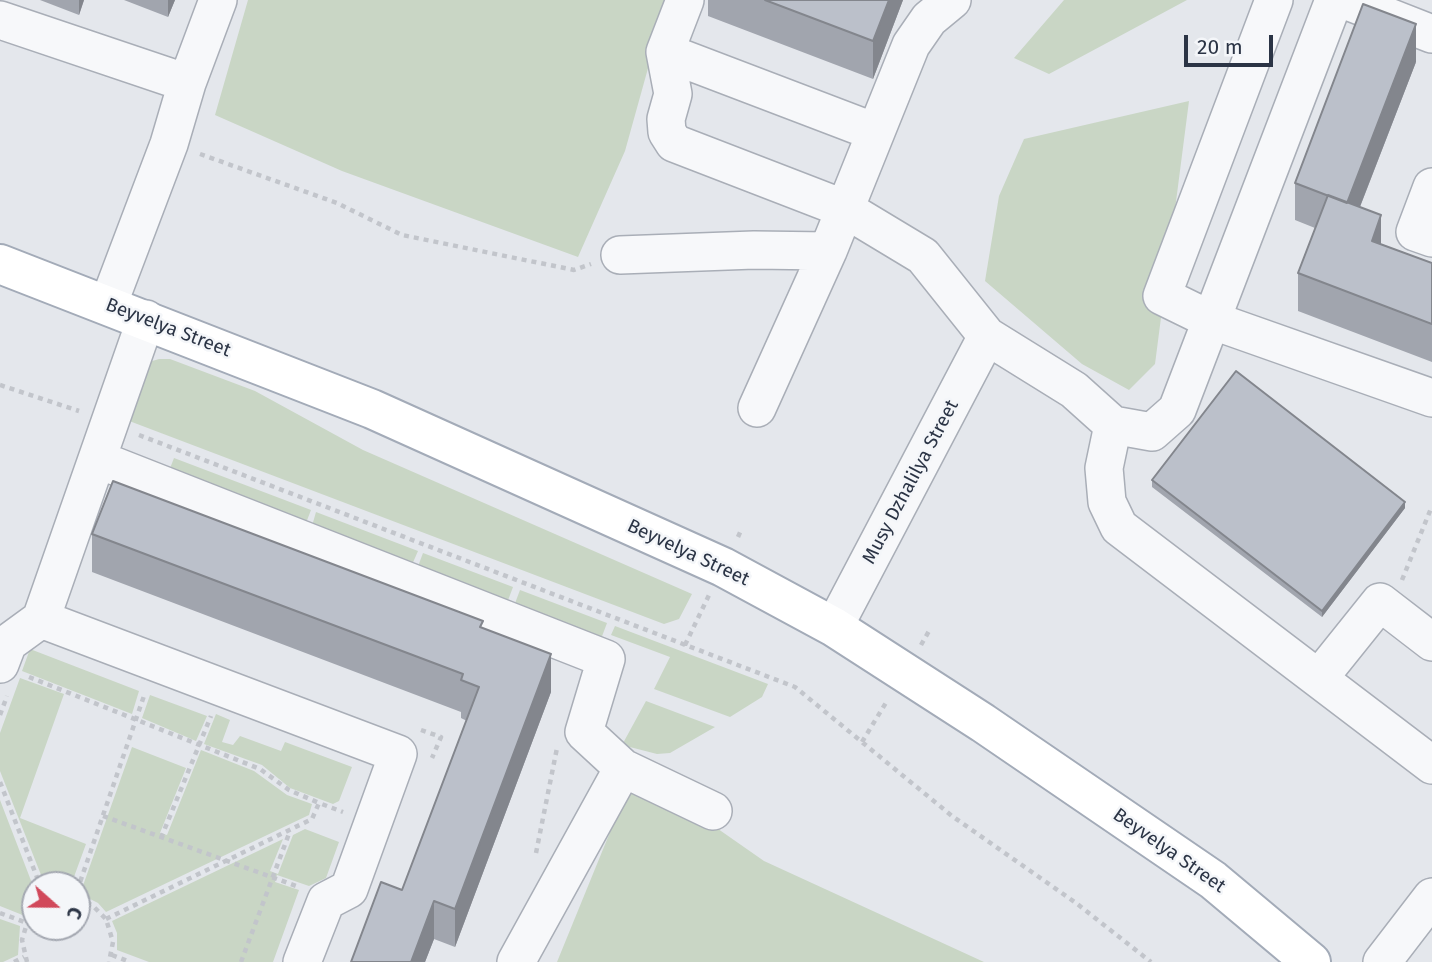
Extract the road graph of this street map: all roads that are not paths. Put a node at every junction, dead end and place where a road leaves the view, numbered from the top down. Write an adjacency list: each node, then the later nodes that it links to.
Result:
1 (218, 0): 10 (street)
2 (685, 0): 9 (street)
3 (952, 0): 11 (street)
4 (1274, 0): 20 (street)
5 (1334, 0): 20 (street)
6 (1345, 0): 8 (street)
7 (0, 20): 10 (street)
8 (1432, 34)
9 (666, 52): 11 (street); 13 (street)
10 (187, 83): 18 (street)
11 (875, 132): 13 (street)
12 (1432, 187): 14 (street)
13 (845, 209): 15 (street); 21 (street)
14 (1432, 238)
15 (828, 251): 16 (street); 23 (street)
16 (620, 255)
17 (0, 264): 18 (main road, Beyvelya Street)
18 (108, 305): 19 (main road, Beyvelya Street)
19 (146, 319): 25 (street); 27 (main road, Beyvelya Street)
20 (1210, 320): 22 (street); 24 (street)
21 (987, 335): 24 (street); 27 (street, Musy Dzhalilya Street)
22 (1432, 398)
23 (757, 408)
24 (1113, 425): 30 (street)
25 (97, 459): 26 (street); 32 (street)
26 (41, 619): 29 (street); 35 (street)
27 (834, 627): 37 (main road, Beyvelya Street)
28 (1432, 642): 30 (street)
29 (9, 656)
30 (1319, 678): 31 (street)
31 (1432, 765)
32 (623, 768): 33 (street); 36 (street)
33 (713, 811)
34 (1432, 897): 38 (street)
35 (302, 962)
36 (516, 962)
37 (1311, 962)
38 (1382, 962)

